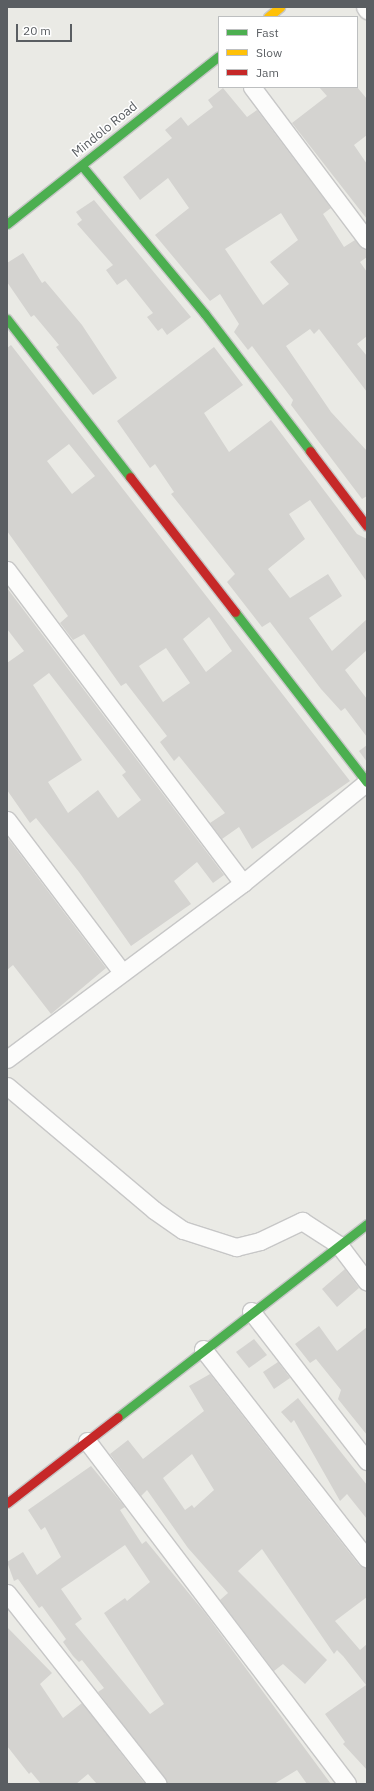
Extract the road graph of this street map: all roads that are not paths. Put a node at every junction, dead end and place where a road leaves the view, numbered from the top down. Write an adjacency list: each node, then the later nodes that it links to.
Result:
1 (280, 7): 4 (street)
2 (364, 7): 3 (street)
3 (367, 10)
4 (269, 16)
5 (218, 57): 7 (street, Mindolo Road)
6 (253, 88): 9 (street)
7 (82, 166): 8 (street, Mindolo Road); 11 (street)
8 (7, 224)
9 (367, 240)
10 (7, 318): 13 (street)
11 (367, 526)
12 (7, 570): 15 (street)
13 (367, 782): 15 (street)
14 (7, 820): 16 (street)
15 (243, 883): 16 (street)
16 (122, 972): 17 (street)
17 (7, 1059)
18 (7, 1086): 20 (street)
19 (367, 1224): 20 (street)
20 (339, 1246): 21 (street); 22 (street)
21 (367, 1282)
22 (251, 1311): 23 (street); 25 (street)
23 (203, 1349): 24 (street); 27 (street)
24 (87, 1441): 26 (street); 30 (street)
25 (367, 1461)
26 (7, 1503)
27 (367, 1559)
28 (7, 1593): 29 (street)
29 (158, 1784)
30 (347, 1784)

